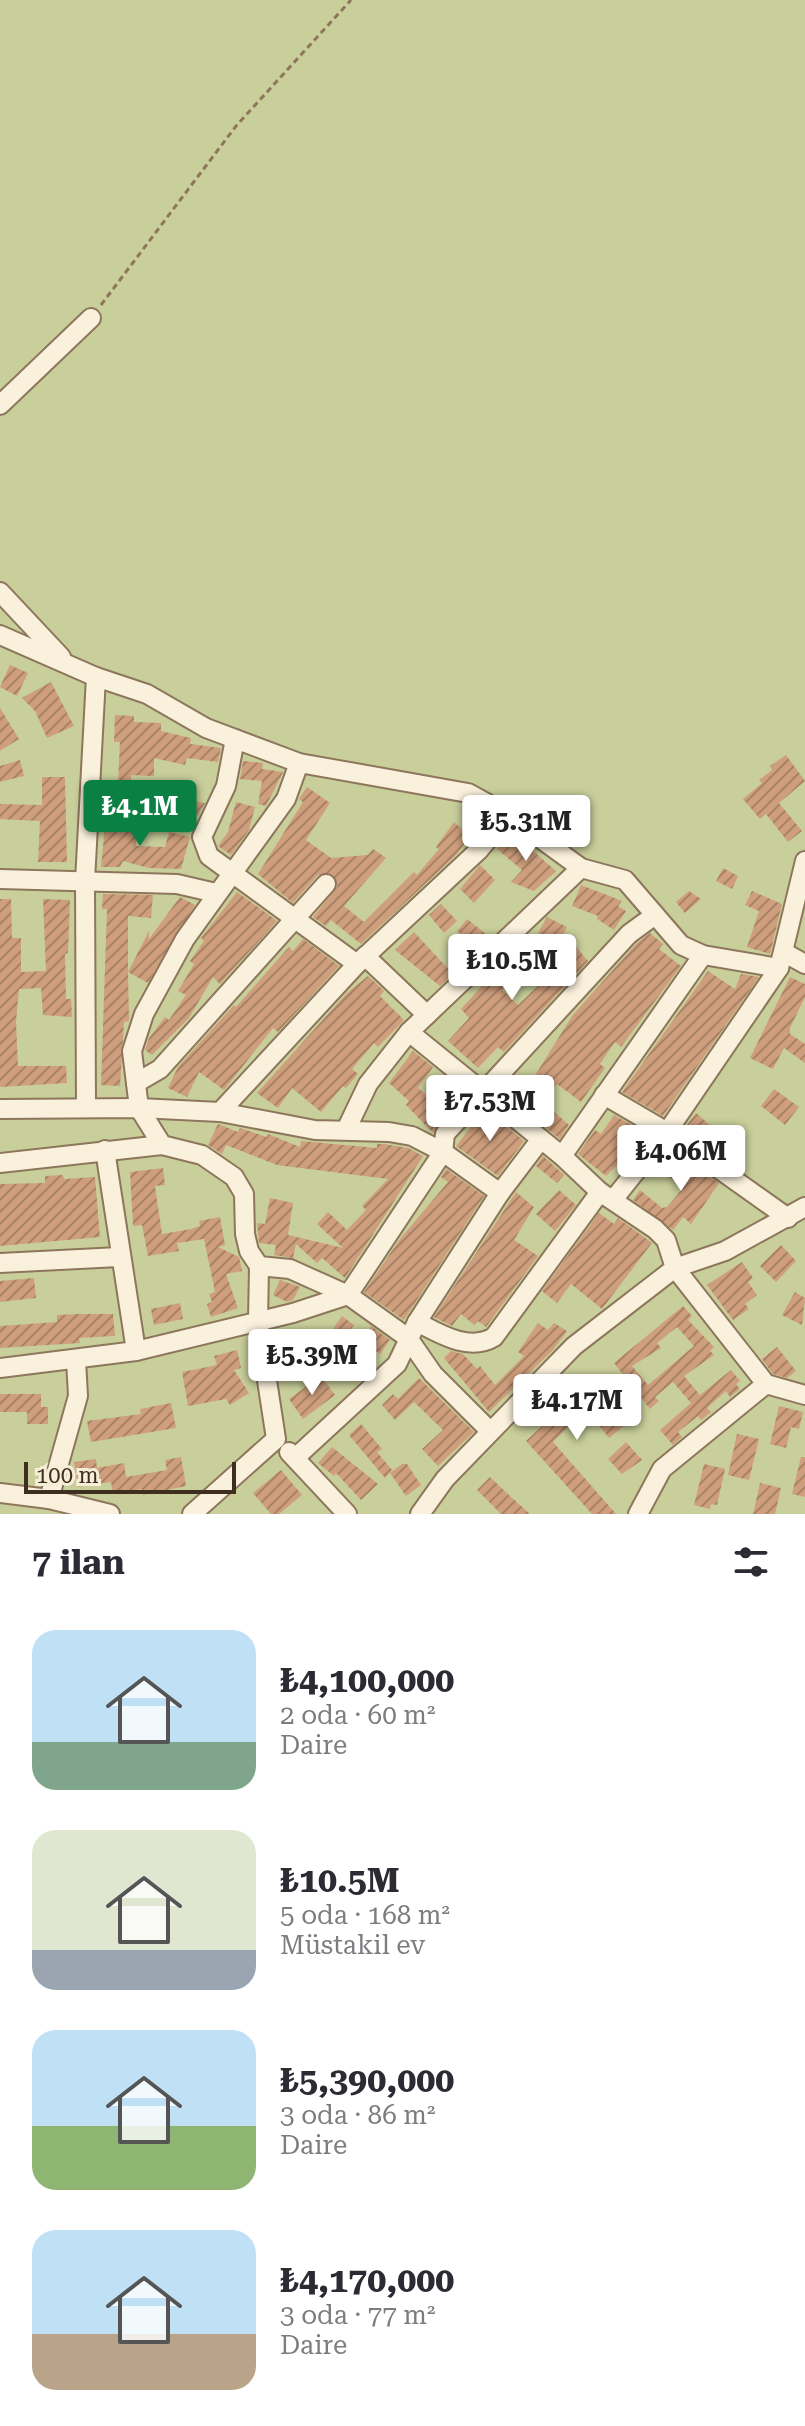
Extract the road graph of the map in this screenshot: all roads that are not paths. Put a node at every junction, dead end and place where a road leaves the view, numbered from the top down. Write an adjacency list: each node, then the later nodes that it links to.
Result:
1 (91, 318): 2 (street)
2 (0, 405)
3 (0, 592): 5 (street)
4 (0, 635): 5 (street)
5 (66, 662): 6 (street)
6 (96, 677): 7 (street); 14 (street)
7 (235, 739): 8 (street); 12 (street)
8 (299, 763): 9 (street); 12 (street)
9 (508, 815): 11 (street); 20 (street)
10 (805, 861): 21 (street)
11 (581, 868): 17 (street); 23 (street)
12 (233, 871): 16 (street); 18 (street)
13 (0, 879): 14 (street)
14 (85, 881): 16 (street); 28 (street)
15 (326, 884): 18 (street)
16 (216, 893): 25 (street)
17 (655, 915): 19 (street); 26 (street)
18 (296, 918): 20 (street); 25 (street)
19 (703, 955): 21 (street); 27 (street)
20 (361, 960): 23 (street); 31 (street)
21 (782, 960): 22 (street); 33 (street)
22 (805, 964)
23 (427, 1015): 24 (street)
24 (409, 1032): 26 (street); 32 (street)
25 (136, 1083): 29 (street)
26 (482, 1093): 34 (street); 37 (street)
27 (604, 1095): 33 (street); 38 (street)
28 (86, 1106): 29 (street); 30 (street)
29 (139, 1108): 31 (street); 35 (street)
30 (0, 1109)
31 (220, 1112): 32 (street)
32 (347, 1128): 37 (street)
33 (667, 1132): 41 (street); 43 (street)
34 (541, 1139): 38 (street); 40 (street)
35 (162, 1145): 36 (street); 46 (street)
36 (105, 1150): 39 (street); 44 (street)
37 (443, 1152): 40 (street); 48 (street)
38 (562, 1156): 41 (street)
39 (0, 1163)
40 (500, 1193): 50 (street)
41 (607, 1196): 47 (street); 50 (street)
42 (805, 1207): 43 (street)
43 (788, 1218): 47 (street)
44 (119, 1257): 45 (street); 51 (street)
45 (0, 1263)
46 (259, 1266): 48 (street); 49 (street)
47 (675, 1268): 54 (street); 56 (street)
48 (348, 1295): 49 (street); 50 (street)
49 (258, 1322): 51 (street); 57 (street)
50 (413, 1330): 56 (street); 58 (street)
51 (136, 1351): 52 (street)
52 (76, 1360): 53 (street); 60 (street)
53 (0, 1368)
54 (766, 1384): 55 (street); 65 (street)
55 (805, 1395)
56 (490, 1431): 64 (street)
57 (276, 1439): 58 (street); 62 (street)
58 (295, 1458): 63 (street)
59 (0, 1493): 60 (street)
60 (49, 1499): 61 (street)
61 (110, 1514)
62 (192, 1514)
63 (347, 1514)
64 (420, 1514)
65 (638, 1514)

